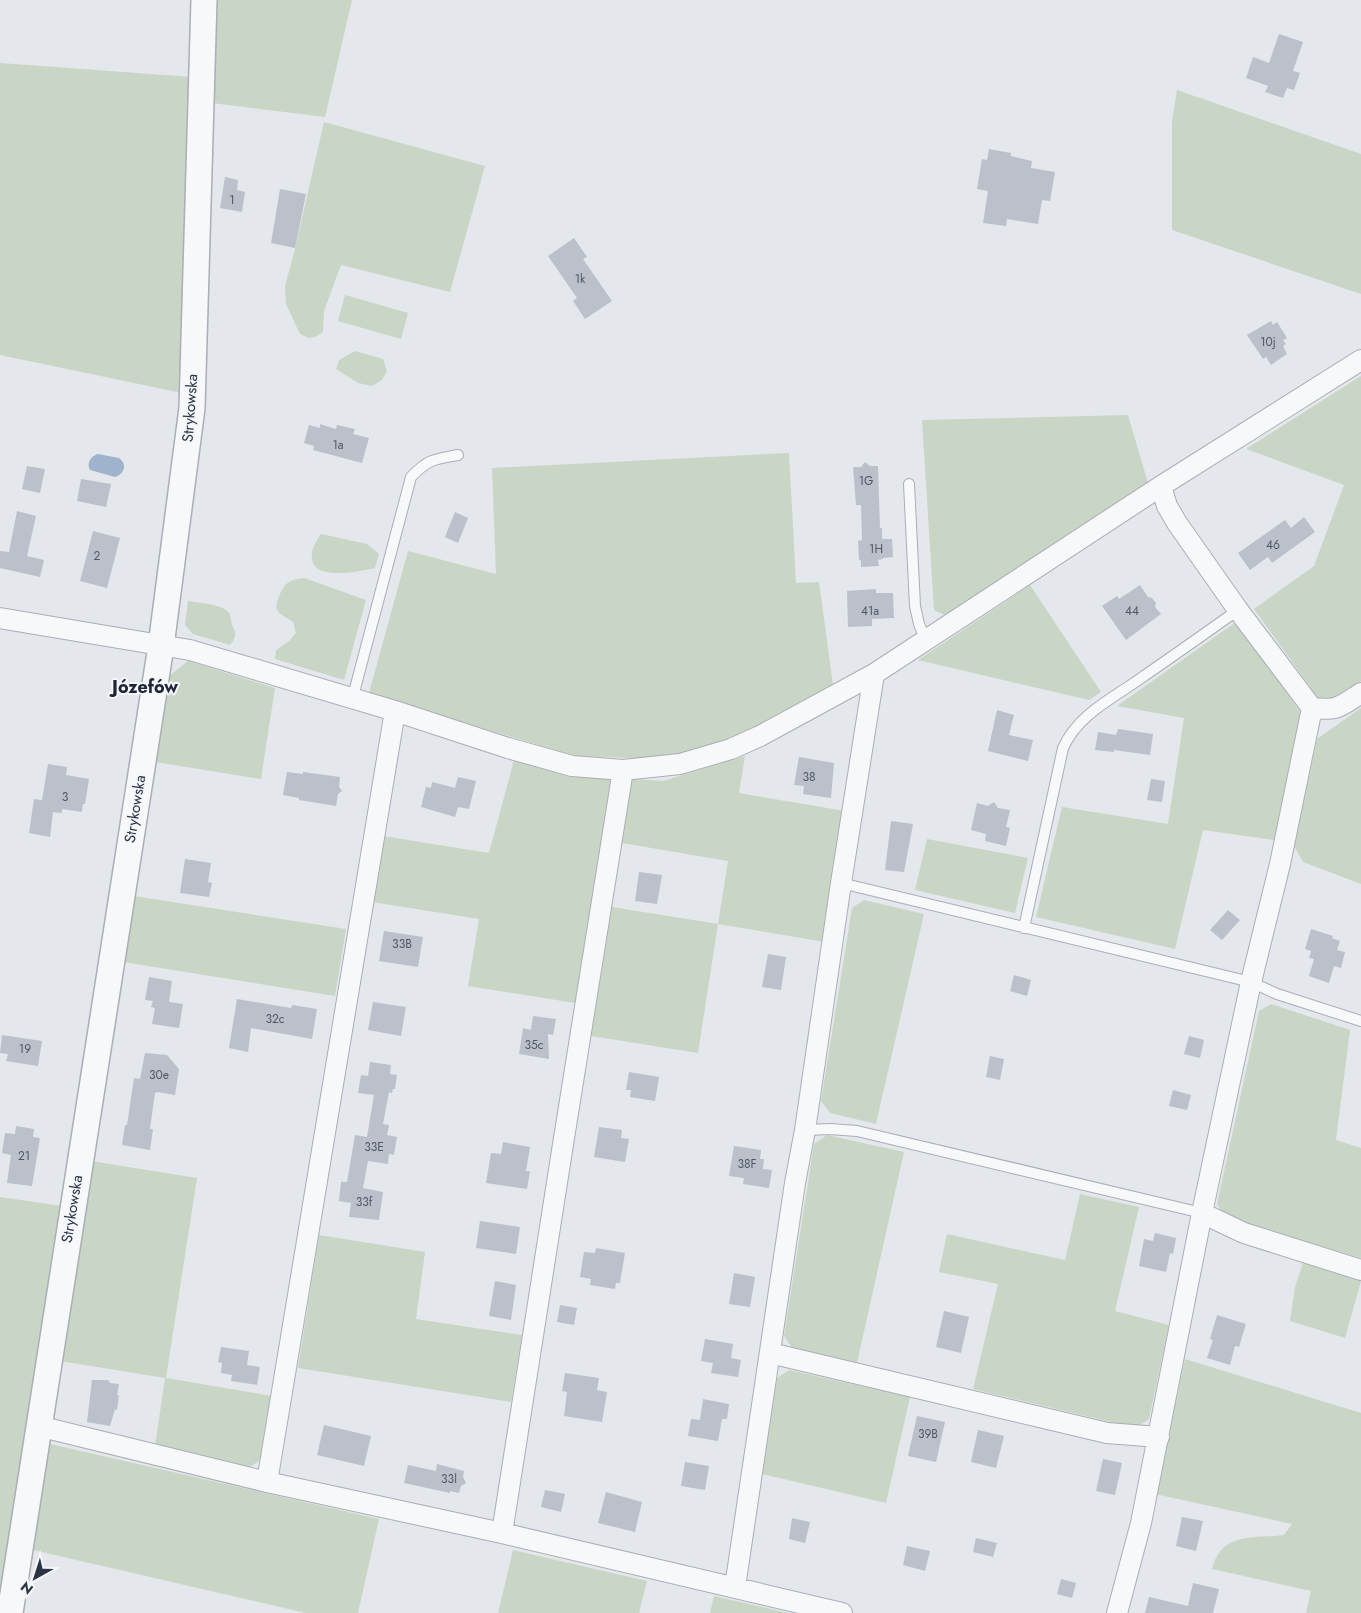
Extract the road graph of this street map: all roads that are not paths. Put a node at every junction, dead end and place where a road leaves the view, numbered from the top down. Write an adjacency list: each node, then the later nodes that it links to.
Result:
1 (204, 0): 9 (street, Strykowska)
2 (1361, 360): 5 (street)
3 (458, 455): 12 (lane)
4 (909, 484): 8 (lane)
5 (1162, 486): 6 (street); 8 (street)
6 (1238, 610): 13 (street); 17 (lane)
7 (0, 618): 9 (street)
8 (926, 641): 10 (street)
9 (161, 646): 12 (street); 24 (street, Strykowska)
10 (874, 674): 15 (street); 16 (street)
11 (1361, 693): 13 (street)
12 (352, 700): 14 (street)
13 (1312, 708): 18 (street)
14 (395, 711): 15 (street); 26 (street)
15 (624, 770): 27 (street)
16 (841, 883): 17 (lane); 20 (street)
17 (1024, 928): 18 (lane)
18 (1250, 982): 19 (lane); 21 (street)
19 (1361, 1021)
20 (805, 1130): 21 (lane); 23 (street)
21 (1202, 1213): 22 (street); 25 (street)
22 (1361, 1270)
23 (770, 1353): 25 (street); 28 (street)
24 (38, 1426): 26 (street); 29 (street, Strykowska)
25 (1159, 1437): 31 (street)
26 (267, 1482): 27 (street)
27 (502, 1533): 28 (street)
28 (735, 1587): 30 (street)
29 (10, 1613)
30 (842, 1613)
31 (1117, 1613)

